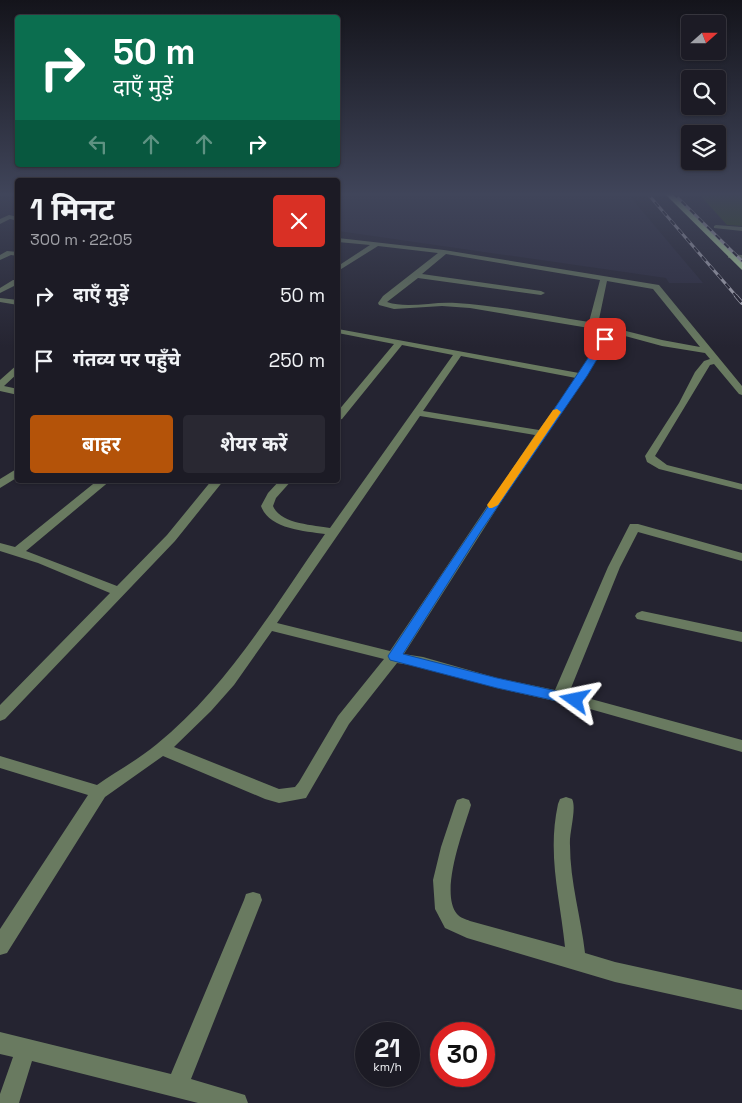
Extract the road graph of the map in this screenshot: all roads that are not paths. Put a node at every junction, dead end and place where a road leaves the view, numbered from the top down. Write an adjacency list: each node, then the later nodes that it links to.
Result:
1 (377, 244): 11 (street)
2 (381, 244): 5 (street)
3 (719, 244): 7 (highway)
4 (732, 244): 8 (highway)
5 (444, 252): 12 (street); 13 (street)
6 (15, 254): 9 (street)
7 (731, 256): 8 (street); 10 (highway)
8 (742, 256)
9 (0, 258)
10 (742, 267)
11 (340, 268)
12 (416, 276): 16 (street); 20 (street)
13 (604, 278): 20 (street); 25 (street)
14 (15, 283): 15 (street)
15 (0, 291)
16 (541, 294)
17 (0, 300): 18 (street)
18 (15, 302): 19 (street)
19 (0, 311)
20 (594, 325): 21 (street)
21 (613, 329): 25 (street); 27 (street)
22 (340, 330): 23 (street)
23 (399, 343): 24 (street); 32 (street)
24 (458, 354): 27 (street); 31 (street)
25 (713, 356): 30 (street); 39 (street)
26 (15, 370): 28 (street)
27 (582, 376): 33 (street)
28 (0, 387): 29 (street)
29 (15, 391)
30 (742, 392)
31 (418, 413): 33 (street); 40 (street)
32 (340, 415)
33 (541, 433): 48 (street)
34 (15, 473): 38 (street)
35 (102, 483): 42 (street)
36 (216, 483): 44 (street)
37 (284, 483): 40 (street)
38 (0, 485)
39 (742, 487)
40 (334, 532): 46 (street)
41 (0, 547): 42 (street)
42 (17, 552): 44 (street)
43 (742, 557): 49 (street)
44 (119, 592): 50 (street)
45 (642, 616): 47 (street)
46 (268, 625): 48 (street); 52 (street)
47 (742, 637)
48 (394, 656): 49 (street); 52 (street)
49 (560, 697): 51 (street)
50 (0, 715)
51 (742, 746)
52 (162, 748): 54 (street)
53 (0, 762): 54 (street)
54 (99, 792): 58 (street)
55 (566, 804): 59 (street)
56 (463, 805): 59 (street)
57 (253, 900): 63 (street)
58 (0, 946)
59 (576, 960): 60 (street)
60 (742, 1000)
61 (0, 1043): 62 (street)
62 (26, 1048): 63 (street); 64 (street)
63 (177, 1086): 65 (street)
64 (8, 1103)
65 (237, 1103)

